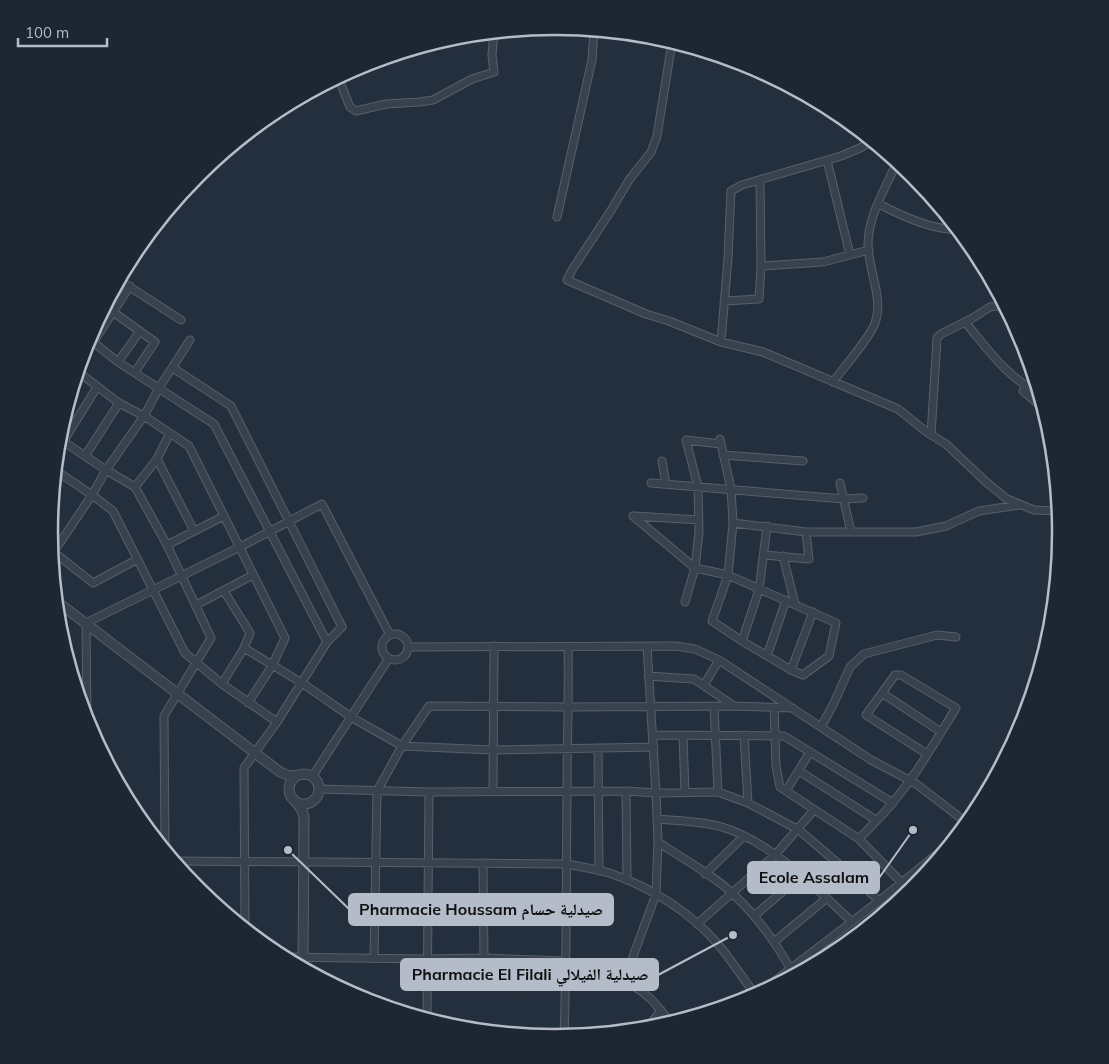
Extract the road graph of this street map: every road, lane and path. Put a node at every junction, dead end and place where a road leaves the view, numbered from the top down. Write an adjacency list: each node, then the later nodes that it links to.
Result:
1 (594, 37): 10 (street)
2 (493, 39): 4 (street)
3 (671, 49): 25 (street)
4 (341, 83)
5 (866, 145): 6 (street)
6 (827, 160): 8 (street); 13 (street)
7 (894, 169): 9 (street)
8 (760, 180): 14 (street); 17 (street)
9 (879, 204): 11 (street); 12 (street)
10 (557, 217)
11 (949, 230)
12 (869, 250): 13 (street); 31 (street)
13 (850, 255): 14 (street)
14 (761, 266): 17 (street)
15 (124, 283): 16 (street)
16 (130, 286): 19 (street); 20 (street)
17 (724, 301): 25 (street)
18 (997, 306): 21 (street)
19 (113, 312): 22 (street); 23 (street)
20 (181, 320)
21 (965, 322): 32 (street); 41 (street)
22 (140, 331): 27 (street); 29 (street)
23 (100, 332)
24 (190, 340): 28 (street)
25 (721, 342): 31 (street)
26 (95, 343): 27 (street)
27 (118, 362): 29 (street)
28 (173, 368): 34 (street); 63 (street)
29 (135, 372): 34 (street)
30 (83, 375): 33 (street)
31 (833, 382): 41 (street)
32 (1026, 386): 35 (street); 36 (street)
33 (98, 387): 37 (street); 39 (street)
34 (159, 388): 38 (street); 67 (street)
35 (1030, 388)
36 (1035, 402)
37 (119, 403): 38 (street); 44 (street)
38 (144, 416): 40 (street); 48 (street)
39 (68, 430)
40 (170, 433): 45 (street); 61 (street)
41 (931, 435): 59 (street)
42 (66, 443): 44 (street)
43 (724, 455): 47 (street); 54 (street); 55 (street)
44 (85, 456): 48 (street)
45 (157, 459): 53 (street); 66 (street)
46 (662, 461): 52 (street)
47 (803, 461)
48 (106, 470): 53 (street); 56 (street)
49 (61, 474): 56 (street)
50 (651, 483): 52 (street)
51 (840, 483): 58 (street)
52 (666, 484): 54 (street)
53 (135, 486): 71 (street)
54 (698, 487): 55 (street); 62 (street)
55 (731, 489): 58 (street); 64 (street)
56 (92, 495): 70 (street); 76 (street)
57 (863, 498): 58 (street)
58 (844, 499): 69 (street)
59 (1019, 505): 60 (street); 69 (street)
60 (1051, 510)
61 (224, 516): 66 (street); 72 (street)
62 (699, 520): 77 (street); 77 (street)
63 (290, 521): 67 (street); 91 (street); 94 (street)
64 (733, 523): 65 (street); 80 (street)
65 (767, 526): 68 (street); 73 (street)
66 (194, 531): 71 (street)
67 (269, 531): 72 (street); 94 (street)
68 (806, 532): 69 (street); 74 (street)
69 (851, 532)
70 (58, 544)
71 (167, 545): 78 (street)
72 (240, 547): 78 (street); 79 (street)
73 (764, 554): 74 (street); 81 (street)
74 (783, 556): 86 (street)
75 (59, 558): 76 (street)
76 (138, 559): 82 (street)
77 (694, 568): 80 (street); 85 (street)
78 (181, 575): 82 (street); 87 (street)
79 (254, 575): 83 (street); 104 (street)
80 (728, 576): 81 (street); 93 (street)
81 (760, 589): 84 (street); 93 (street)
82 (153, 590): 90 (street); 103 (street)
83 (224, 591): 87 (street); 99 (street)
84 (786, 600): 86 (street); 100 (street)
85 (685, 602)
86 (795, 604): 89 (street)
87 (196, 605): 103 (street)
88 (63, 606): 90 (street)
89 (813, 612): 105 (street); 105 (street)
90 (86, 623): 110 (street); 112 (street)
91 (390, 635): 97 (street); 101 (street)
92 (956, 637): 123 (street)
93 (742, 641): 100 (street)
94 (327, 642): 107 (street)
95 (494, 646): 96 (street); 97 (street); 117 (street)
96 (568, 646): 98 (street); 118 (street)
97 (408, 647): 101 (street)
98 (647, 647): 102 (street); 106 (street)
99 (244, 648): 104 (street); 108 (street)
100 (767, 656): 105 (street)
101 (389, 658): 121 (street)
102 (719, 660): 109 (street); 120 (street)
103 (196, 664): 108 (street); 110 (street)
104 (272, 666): 107 (street); 113 (street)
105 (791, 670)
106 (648, 676): 109 (street); 114 (street)
107 (302, 683): 121 (street); 122 (street)
108 (222, 684): 113 (street)
109 (704, 685): 116 (street)
110 (177, 692): 135 (street); 167 (street)
111 (882, 693): 124 (street); 124 (street); 137 (street)
112 (87, 700)
113 (248, 703): 122 (street)
114 (652, 706): 115 (street); 118 (street); 125 (street)
115 (714, 706): 116 (street); 126 (street)
116 (734, 706): 119 (street)
117 (493, 707): 118 (street); 130 (street); 133 (street)
118 (569, 707): 134 (street)
119 (774, 707): 120 (street); 128 (street)
120 (794, 708): 123 (street)
121 (351, 716): 130 (street); 141 (street)
122 (277, 722): 135 (street)
123 (821, 727): 142 (street)
124 (941, 732): 137 (street)
125 (653, 734): 129 (street); 131 (street)
126 (715, 735): 127 (street); 129 (street); 153 (street)
127 (744, 735): 128 (street); 157 (street)
128 (775, 735): 136 (street); 149 (street)
129 (683, 736): 154 (street)
130 (402, 746): 133 (street); 145 (street)
131 (654, 747): 132 (street); 152 (street)
132 (598, 748): 134 (street); 147 (street)
133 (493, 750): 134 (street); 146 (street)
134 (568, 750): 151 (street)
135 (255, 752): 139 (street); 171 (street)
136 (810, 752): 138 (street); 158 (street)
137 (927, 754): 142 (street)
138 (799, 771): 149 (street); 163 (street)
139 (280, 772): 140 (street); 143 (street)
140 (299, 775): 141 (street); 143 (street)
141 (312, 776): 144 (street)
142 (910, 780): 158 (street); 161 (street)
143 (289, 788): 155 (street)
144 (319, 789): 145 (street); 156 (street)
145 (377, 791): 150 (street); 173 (street)
146 (493, 791): 150 (street); 151 (street)
147 (599, 791): 148 (street); 151 (street); 178 (street)
148 (626, 791): 152 (street); 181 (street)
149 (786, 791): 159 (street)
150 (428, 792): 174 (street)
151 (567, 792): 177 (street)
152 (656, 792): 154 (street); 162 (street)
153 (718, 792): 154 (street); 157 (street)
154 (685, 793)
155 (295, 801): 156 (street); 160 (street)
156 (313, 802): 160 (street)
157 (748, 803): 164 (street)
158 (893, 803): 163 (street)
159 (814, 810): 164 (street); 166 (street)
160 (304, 817): 172 (street)
161 (961, 818)
162 (657, 819): 165 (street); 168 (street)
163 (876, 820): 166 (street)
164 (799, 830): 169 (street); 186 (street)
165 (744, 836): 169 (street); 179 (street)
166 (859, 839): 182 (street)
167 (165, 841)
168 (658, 842): 179 (street); 184 (street)
169 (775, 855): 180 (street); 183 (street)
170 (182, 861): 171 (street)
171 (244, 862): 172 (street); 188 (street)
172 (304, 862): 173 (street); 193 (street)
173 (376, 862): 174 (street); 194 (street)
174 (428, 862): 176 (street); 196 (street)
175 (926, 862): 182 (street)
176 (483, 863): 177 (street); 195 (street)
177 (566, 864): 178 (street); 198 (street)
178 (599, 871): 181 (street)
179 (705, 874): 183 (street)
180 (802, 875): 185 (street); 187 (street)
181 (627, 880): 184 (street)
182 (900, 882): 186 (street)
183 (732, 893): 187 (street); 190 (street)
184 (656, 894): 190 (street); 201 (street)
185 (826, 898): 189 (street); 191 (street)
186 (879, 901): 189 (street)
187 (754, 916): 191 (street)
188 (245, 920)
189 (852, 922): 199 (street)
190 (697, 924): 202 (street)
191 (775, 941): 200 (street)
192 (298, 957): 193 (street)
193 (303, 957): 194 (street); 197 (street)
194 (374, 958): 196 (street)
195 (484, 958): 196 (street); 198 (street)
196 (428, 959): 204 (street)
197 (303, 960)
198 (566, 961): 201 (street); 207 (street)
199 (797, 965)
200 (790, 969)
201 (624, 981): 203 (street)
202 (753, 988)
203 (661, 1010): 205 (street); 206 (street)
204 (427, 1012)
205 (665, 1016)
206 (655, 1018)
207 (564, 1029)

